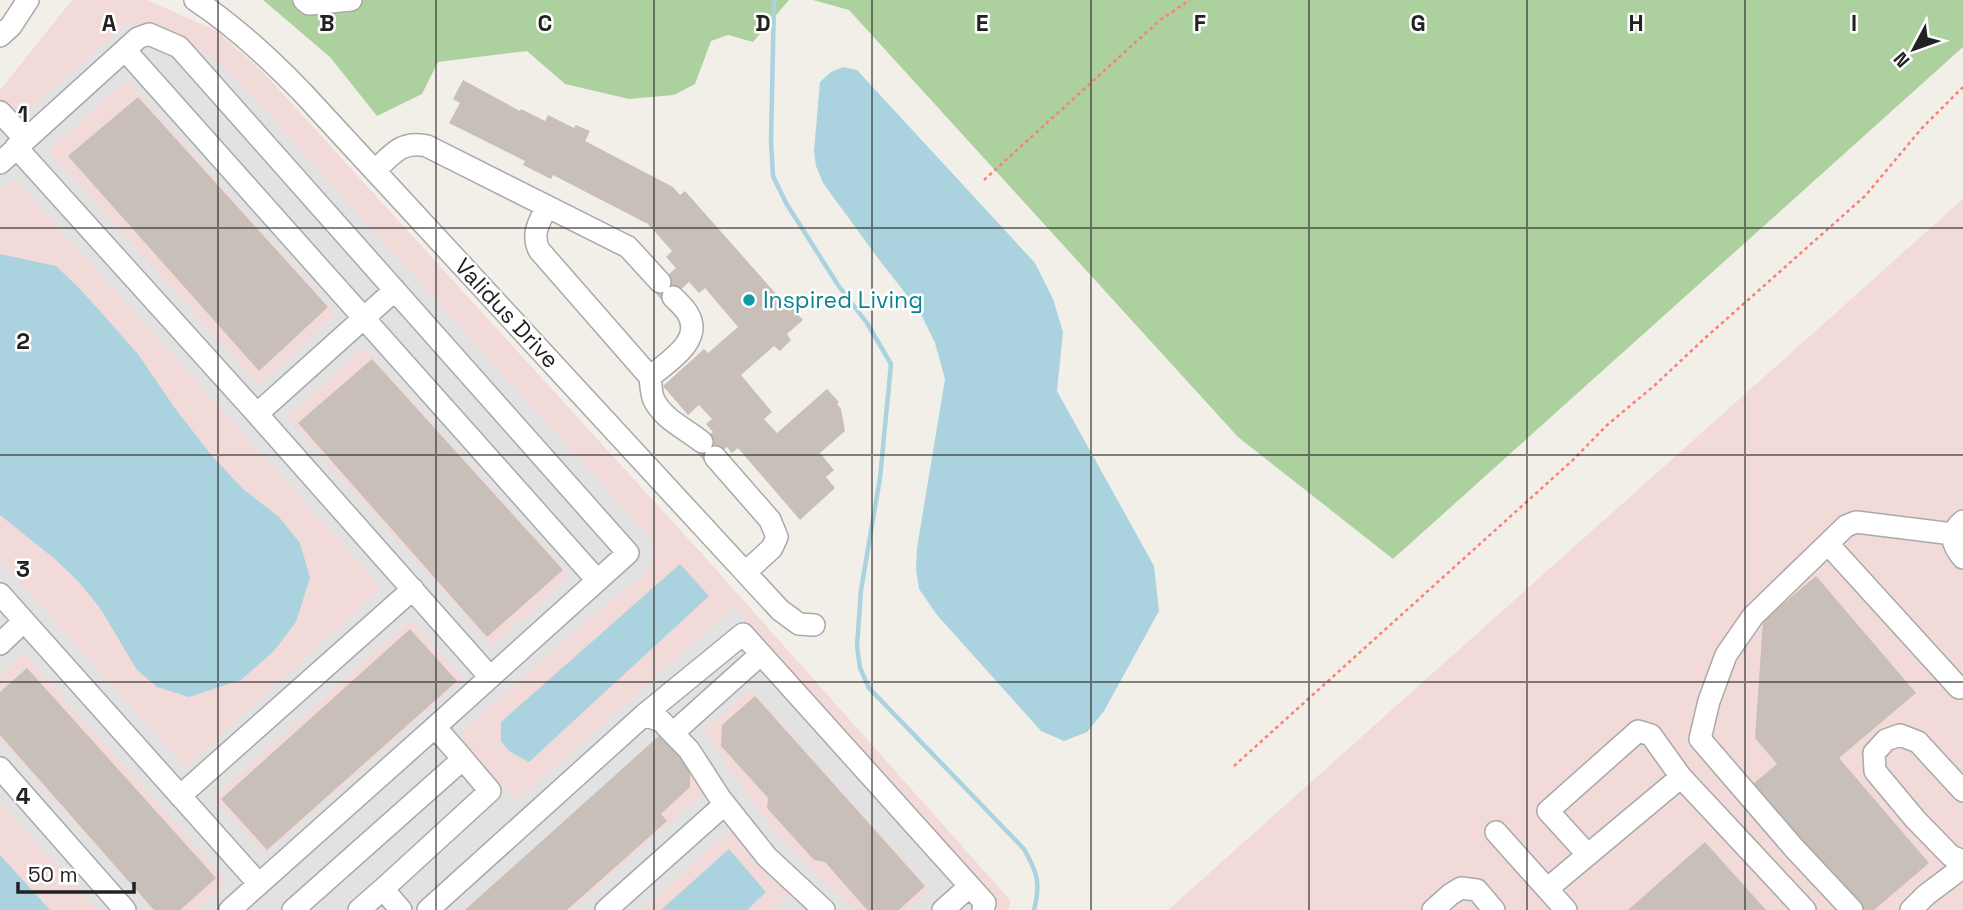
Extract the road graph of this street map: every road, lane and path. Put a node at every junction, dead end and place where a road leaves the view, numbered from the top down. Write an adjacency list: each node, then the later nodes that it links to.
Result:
1 (28, 0): 6 (street)
2 (195, 0): 11 (street, Validus Drive)
3 (304, 0): 4 (street)
4 (351, 0)
5 (1190, 0): 12 (path)
6 (0, 36)
7 (125, 50): 10 (street); 14 (street); 15 (street)
8 (1963, 87): 35 (path)
9 (0, 112): 10 (street)
10 (10, 149): 17 (street)
11 (375, 171): 13 (street); 21 (street, Validus Drive)
12 (984, 180)
13 (547, 206): 16 (street); 16 (street)
14 (395, 290): 15 (street); 22 (street)
15 (363, 318): 17 (street); 22 (street)
16 (650, 377): 21 (street)
17 (257, 414): 23 (street)
18 (1958, 528): 19 (street); 20 (street)
19 (1828, 544): 30 (street); 63 (street)
20 (1963, 558)
21 (746, 572): 26 (street, Validus Drive)
22 (597, 580): 29 (street)
23 (413, 589): 29 (street); 39 (street)
24 (0, 594): 25 (street)
25 (24, 621): 27 (street); 39 (street)
26 (814, 625)
27 (0, 644)
28 (761, 654): 31 (street); 33 (street); 45 (street)
29 (490, 677): 32 (street)
30 (1959, 688)
31 (644, 715): 33 (street); 55 (street)
32 (435, 727): 34 (street); 44 (street)
33 (673, 733): 40 (street)
34 (463, 759): 46 (street); 52 (street)
35 (1234, 766)
36 (0, 768): 50 (street)
37 (1681, 777): 42 (street); 42 (street); 62 (street)
38 (1963, 791): 43 (street)
39 (180, 796): 44 (street)
40 (725, 804): 48 (street); 56 (street)
41 (1496, 832): 47 (street)
42 (1588, 855): 47 (street)
43 (1960, 874): 49 (street)
44 (259, 884): 51 (street)
45 (970, 886): 57 (street); 58 (street)
46 (383, 889): 53 (street); 54 (street)
47 (1547, 889): 61 (street)
48 (812, 906)
49 (1914, 909)
50 (125, 910)
51 (230, 910)
52 (293, 910)
53 (359, 910)
54 (401, 910)
55 (428, 910)
56 (606, 910)
57 (943, 910)
58 (983, 910)
59 (1433, 910): 60 (street)
60 (1494, 910)
61 (1566, 910)
62 (1805, 910)
63 (1852, 910)

